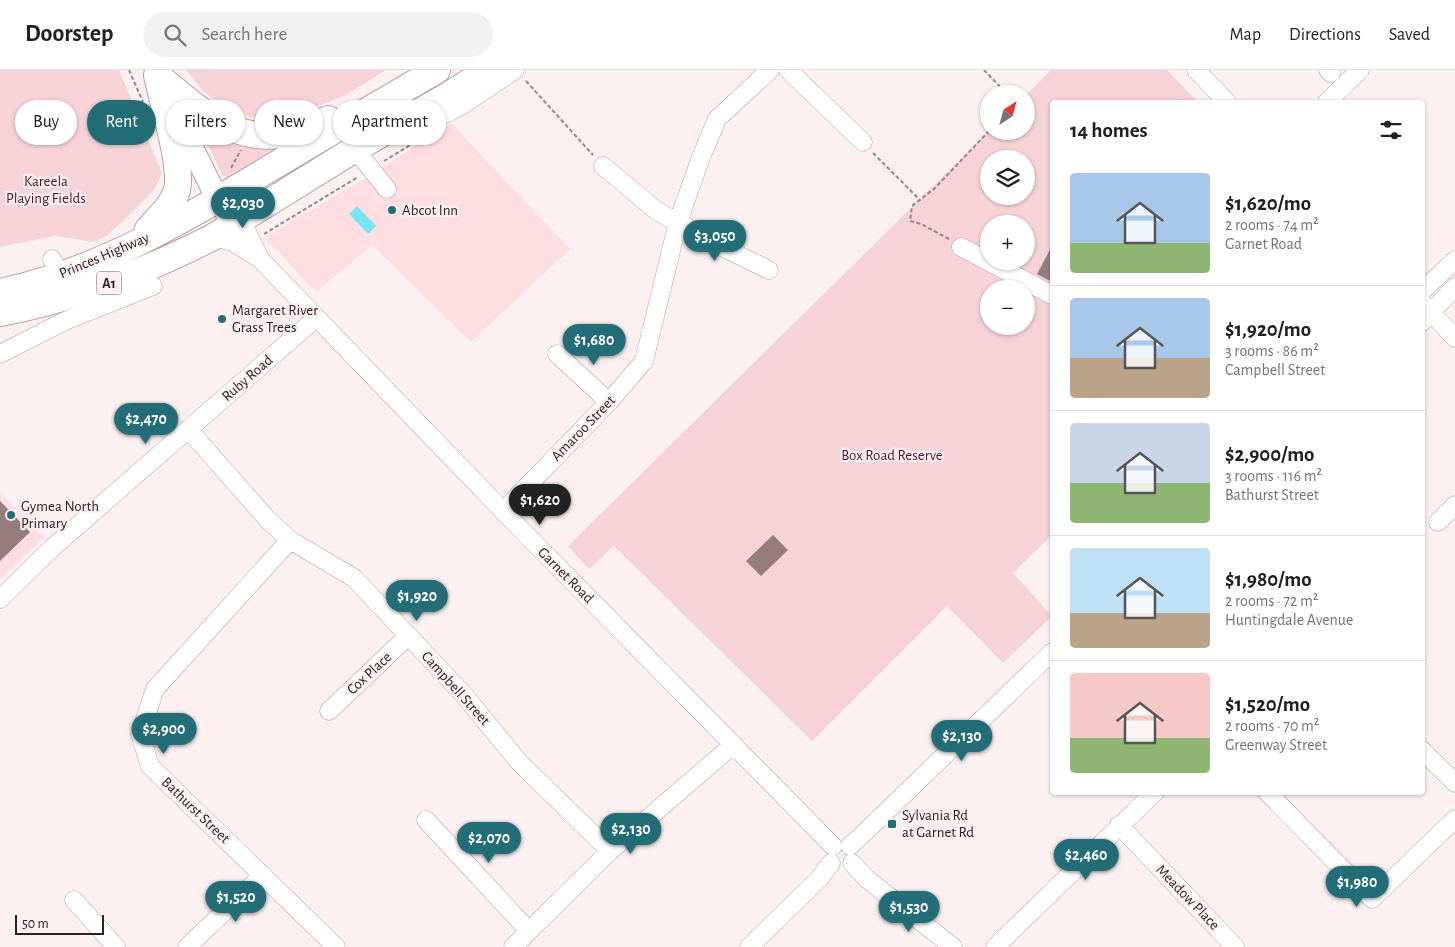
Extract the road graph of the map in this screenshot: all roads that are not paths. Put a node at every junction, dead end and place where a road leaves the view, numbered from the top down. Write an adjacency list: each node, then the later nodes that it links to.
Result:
1 (437, 70): 9 (highway, Princes Highway / A1)
2 (488, 70): 12 (highway, Princes Highway / A1)
3 (770, 70): 22 (street, Amaroo Street)
4 (788, 70): 16 (street)
5 (1196, 70): 10 (street)
6 (1360, 70): 11 (street)
7 (155, 73): 14 (highway); 21 (main road); 24 (highway)
8 (518, 74): 13 (street)
9 (385, 100)
10 (1225, 100)
11 (1329, 100)
12 (446, 107)
13 (446, 114)
14 (333, 116)
15 (333, 131): 21 (highway, Princes Highway / A1)
16 (863, 142)
17 (365, 145): 18 (highway, Princes Highway / A1)
18 (355, 149): 20 (street); 23 (highway, Princes Highway / A1)
19 (603, 166): 22 (street)
20 (387, 189)
21 (218, 199): 23 (main road); 24 (highway, Princes Highway / A1)
22 (678, 222): 28 (street); 40 (street, Amaroo Street)
23 (238, 228): 26 (street, Garnet Road); 26 (street, Garnet Road); 34 (highway, Princes Highway / A1)
24 (135, 244): 32 (highway, Princes Highway / A1)
25 (961, 247): 33 (street)
26 (260, 259): 36 (street, Garnet Road)
27 (1455, 260): 31 (street)
28 (769, 270)
29 (152, 286): 38 (street)
30 (1455, 287): 35 (street)
31 (1425, 288)
32 (0, 292)
33 (1050, 294)
34 (0, 313)
35 (1425, 313): 37 (street)
36 (316, 318): 41 (street, Ruby Road); 43 (street, Garnet Road)
37 (1455, 338)
38 (0, 354)
39 (557, 354): 40 (street)
40 (609, 402): 43 (street, Amaroo Street)
41 (188, 429): 45 (street, Campbell Street); 46 (street, Ruby Road)
42 (1455, 505): 44 (street)
43 (503, 511): 50 (street, Garnet Road)
44 (1438, 522)
45 (290, 540): 47 (street, Campbell Street); 60 (street, Bathurst Street)
46 (0, 599)
47 (408, 636): 49 (street, Cox Place); 58 (street, Campbell Street)
48 (1049, 659): 59 (street)
49 (329, 711)
50 (734, 745): 58 (street); 59 (street, Garnet Road)
51 (1425, 753): 52 (street)
52 (1455, 783)
53 (1152, 795): 57 (street)
54 (1270, 795): 55 (street)
55 (1455, 819)
56 (426, 820): 62 (street)
57 (1119, 825): 69 (street); 70 (street, Meadow Place)
58 (610, 852): 62 (street)
59 (838, 852): 67 (street); 68 (street)
60 (262, 875): 64 (street); 65 (street, Bathurst Street)
61 (74, 900): 63 (street)
62 (528, 930): 66 (street)
63 (116, 947)
64 (187, 947)
65 (336, 947)
66 (513, 947)
67 (749, 947)
68 (953, 947)
69 (995, 947)
70 (1236, 947)

